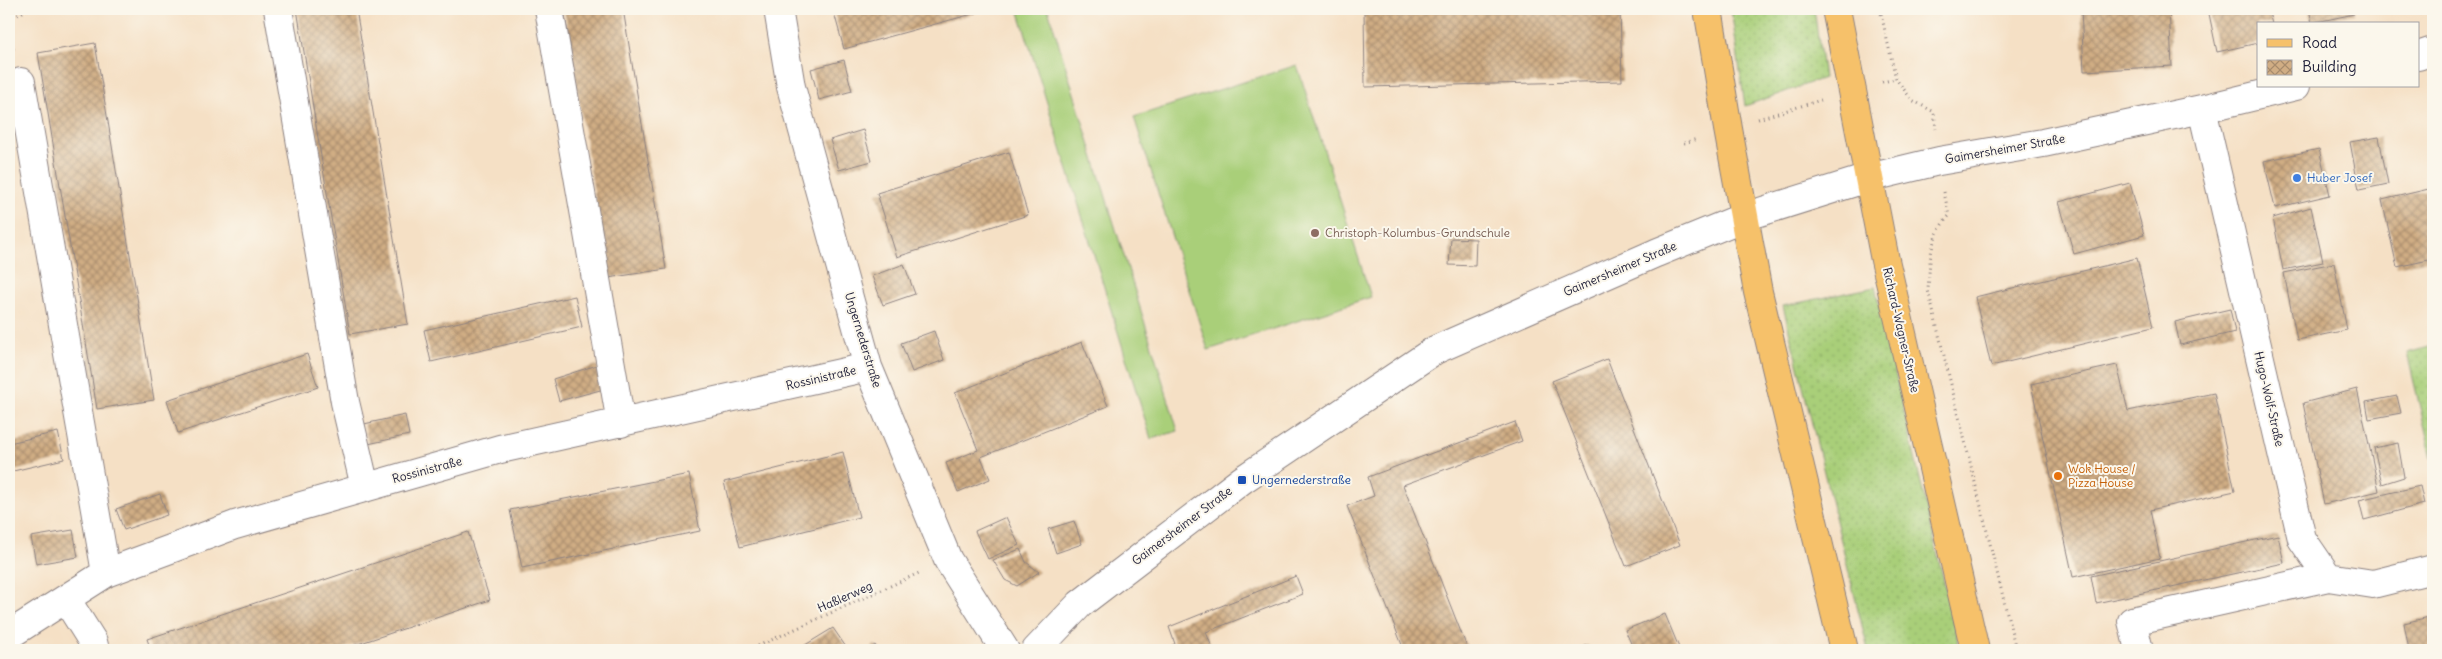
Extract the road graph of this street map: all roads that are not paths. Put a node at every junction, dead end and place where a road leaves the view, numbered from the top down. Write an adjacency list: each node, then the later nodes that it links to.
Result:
1 (278, 9): 15 (street)
2 (549, 9): 14 (street)
3 (778, 9): 13 (street, Ungernederstraße)
4 (1708, 9): 12 (main road)
5 (1836, 9): 11 (main road, Richard-Wagner-Straße)
6 (2433, 52): 7 (street)
7 (2420, 55)
8 (21, 82): 17 (street)
9 (2288, 88): 10 (street, Gaimersheimer Straße)
10 (2202, 109): 11 (street, Gaimersheimer Straße); 18 (street, Hugo-Wolf-Straße)
11 (1868, 178): 12 (street, Gaimersheimer Straße); 25 (main road, Richard-Wagner-Straße)
12 (1744, 217): 23 (street, Gaimersheimer Straße); 24 (main road)
13 (868, 367): 14 (street, Rossinistraße); 22 (street, Ungernederstraße)
14 (620, 423): 15 (street, Rossinistraße)
15 (365, 487): 17 (street, Rossinistraße)
16 (2433, 569): 18 (street)
17 (106, 573): 19 (street, Rossinistraße)
18 (2328, 578): 26 (street)
19 (66, 598): 20 (street, Rossinistraße); 21 (street)
20 (9, 635)
21 (95, 650)
22 (1005, 650)
23 (1036, 650)
24 (1844, 650)
25 (1975, 650)
26 (2138, 650)

